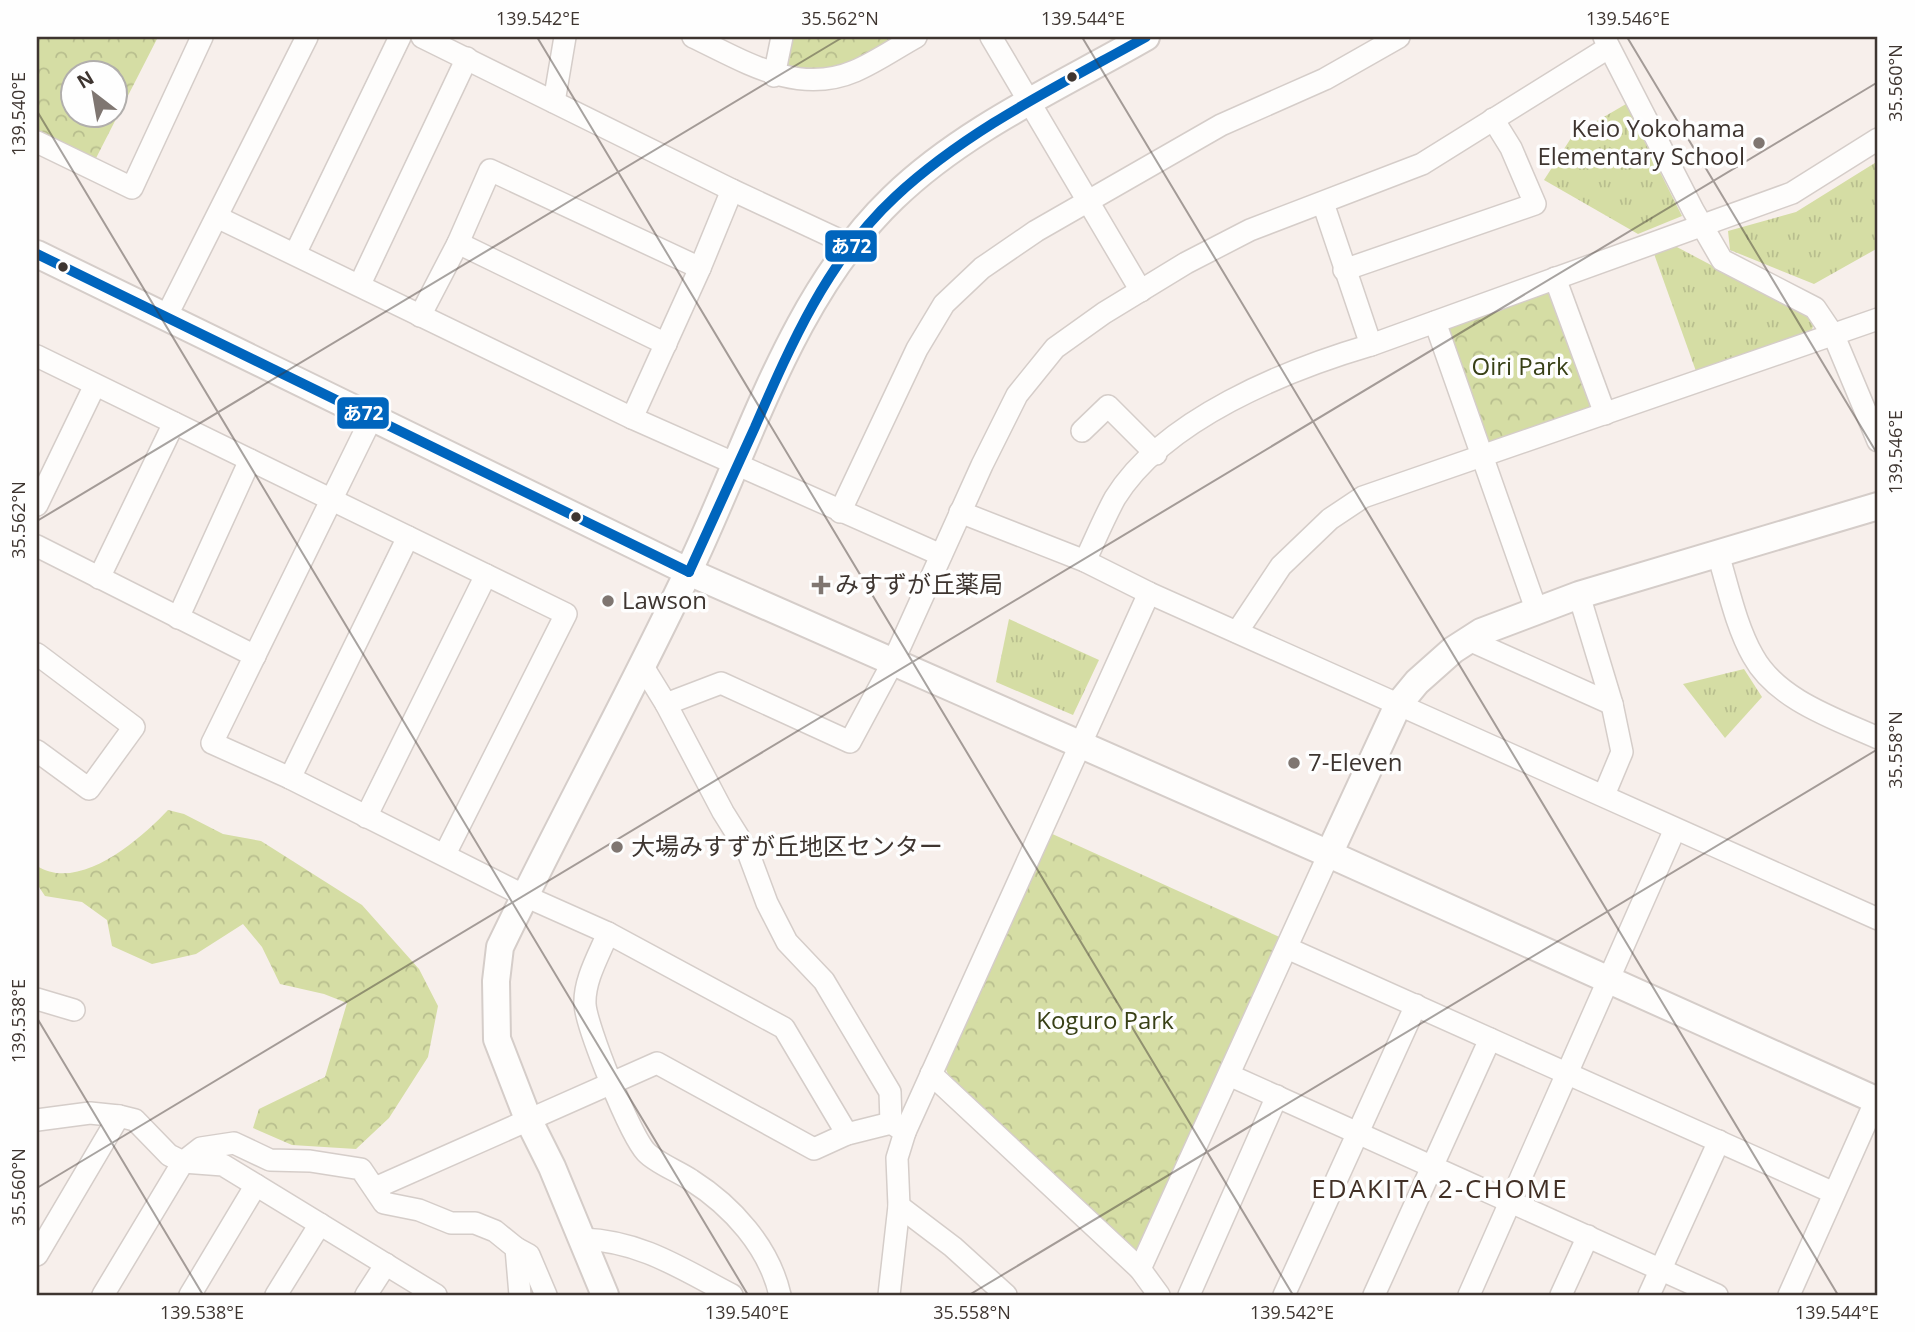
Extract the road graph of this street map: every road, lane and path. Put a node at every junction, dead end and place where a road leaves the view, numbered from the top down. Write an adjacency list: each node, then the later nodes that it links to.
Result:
1 (202, 37): 19 (street)
2 (307, 37): 23 (street)
3 (400, 37): 28 (street)
4 (422, 37): 13 (street)
5 (565, 37): 15 (street)
6 (692, 37): 14 (street)
7 (782, 37): 14 (street)
8 (916, 37): 14 (street)
9 (991, 37): 16 (street)
10 (1146, 37): 16 (street)
11 (1399, 37): 21 (street)
12 (1606, 42): 17 (street); 24 (street)
13 (467, 58): 15 (street); 32 (street)
14 (774, 76)
15 (554, 102): 20 (street)
16 (1032, 102): 21 (street); 26 (street)
17 (1493, 119): 22 (street); 30 (street)
18 (1878, 139): 24 (street)
19 (37, 142)
20 (732, 190): 26 (street); 29 (street)
21 (1088, 200): 33 (street); 56 (street)
22 (1323, 202): 30 (street); 33 (street)
23 (219, 218): 28 (street); 34 (street)
24 (1701, 226): 31 (street); 38 (street)
25 (458, 243): 29 (street); 35 (street); 39 (street)
26 (850, 245): 52 (street)
27 (37, 254): 34 (street)
28 (295, 254): 32 (street)
29 (700, 268): 39 (street)
30 (1344, 270): 40 (street)
31 (1555, 278): 37 (street); 43 (street)
32 (359, 285): 35 (street)
33 (1141, 291): 57 (street)
34 (167, 315): 44 (street)
35 (420, 316): 45 (street)
36 (1878, 319): 38 (street)
37 (1435, 321): 40 (street); 50 (street)
38 (1834, 336): 43 (street); 48 (street)
39 (666, 344): 45 (street)
40 (1371, 345): 49 (street)
41 (37, 356): 42 (street)
42 (95, 385): 46 (street); 54 (street)
43 (1605, 414): 50 (street)
44 (373, 415): 53 (street); 63 (street)
45 (632, 418): 52 (street)
46 (174, 423): 51 (street); 65 (street)
47 (1083, 431): 49 (street)
48 (1878, 441)
49 (1156, 454): 62 (street)
50 (1484, 454): 68 (street); 70 (street)
51 (250, 460): 53 (street); 69 (street)
52 (737, 466): 56 (street); 63 (street)
53 (331, 500): 58 (street); 73 (street)
54 (37, 505)
55 (1878, 506): 60 (street)
56 (840, 512): 61 (street)
57 (960, 512): 61 (street); 62 (street)
58 (408, 537): 64 (street); 82 (street)
59 (37, 546): 65 (street)
60 (1718, 554): 67 (street); 79 (street)
61 (941, 555): 74 (street)
62 (1085, 561): 66 (street)
63 (689, 572): 74 (street); 75 (street)
64 (486, 575): 84 (street); 86 (street)
65 (99, 578): 69 (street)
66 (1149, 593): 70 (street); 80 (street)
67 (1579, 595): 68 (street); 77 (street)
68 (1536, 609): 71 (street)
69 (178, 618): 73 (street)
70 (1237, 632): 78 (street)
71 (1469, 640): 77 (street); 78 (street)
72 (37, 654): 81 (street)
73 (255, 656): 82 (street)
74 (893, 662): 76 (street); 80 (street)
75 (642, 665): 76 (street); 88 (street)
76 (666, 704): 106 (street)
77 (1612, 704): 83 (street)
78 (1398, 705): 83 (street); 87 (street)
79 (1878, 738)
80 (1079, 744): 87 (street); 98 (street)
81 (37, 751)
82 (290, 778): 84 (street)
83 (1604, 795): 85 (street)
84 (366, 817): 86 (street)
85 (1675, 829): 89 (street); 92 (street)
86 (445, 854): 88 (street)
87 (1329, 854): 91 (street); 92 (street)
88 (525, 896): 90 (street); 104 (street)
89 (1878, 919)
90 (608, 933): 100 (street); 107 (street)
91 (1287, 948): 94 (street); 99 (street)
92 (1608, 979): 97 (street); 102 (street)
93 (37, 999): 95 (street)
94 (1416, 1005): 96 (street); 108 (street)
95 (74, 1010)
96 (1490, 1039): 97 (street); 111 (street)
97 (1566, 1073): 109 (street); 115 (street)
98 (931, 1074): 106 (street); 123 (street)
99 (1229, 1075): 101 (street); 123 (street)
100 (612, 1085): 104 (street); 107 (street); 134 (street)
101 (1277, 1096): 108 (street); 138 (street)
102 (1877, 1101): 114 (street)
103 (119, 1116): 105 (street); 110 (street); 121 (street)
104 (528, 1119): 113 (street); 119 (street)
105 (37, 1120)
106 (898, 1127): 107 (street); 116 (street)
107 (847, 1134)
108 (1357, 1134): 111 (street); 139 (street)
109 (1719, 1142): 114 (street); 124 (street)
110 (183, 1162): 112 (street); 113 (street); 125 (street)
111 (1431, 1168): 115 (street); 140 (street)
112 (256, 1185): 117 (street); 126 (street)
113 (375, 1188): 120 (street)
114 (1834, 1193): 145 (street)
115 (1510, 1203): 118 (street); 141 (street)
116 (899, 1206): 135 (street); 136 (street)
117 (320, 1224): 122 (street); 127 (street)
118 (1588, 1237): 124 (street); 142 (street)
119 (583, 1239): 132 (street); 133 (street)
120 (516, 1248): 130 (street); 131 (street)
121 (37, 1255)
122 (386, 1264): 128 (street); 129 (street)
123 (1140, 1269): 137 (street)
124 (1660, 1270): 143 (street); 144 (street)
125 (103, 1295)
126 (190, 1295)
127 (276, 1295)
128 (366, 1295)
129 (436, 1295)
130 (520, 1295)
131 (546, 1295)
132 (605, 1295)
133 (732, 1295)
134 (780, 1295)
135 (889, 1295)
136 (1006, 1295)
137 (1160, 1295)
138 (1189, 1295)
139 (1284, 1295)
140 (1374, 1295)
141 (1469, 1295)
142 (1561, 1295)
143 (1649, 1295)
144 (1717, 1295)
145 (1789, 1295)

